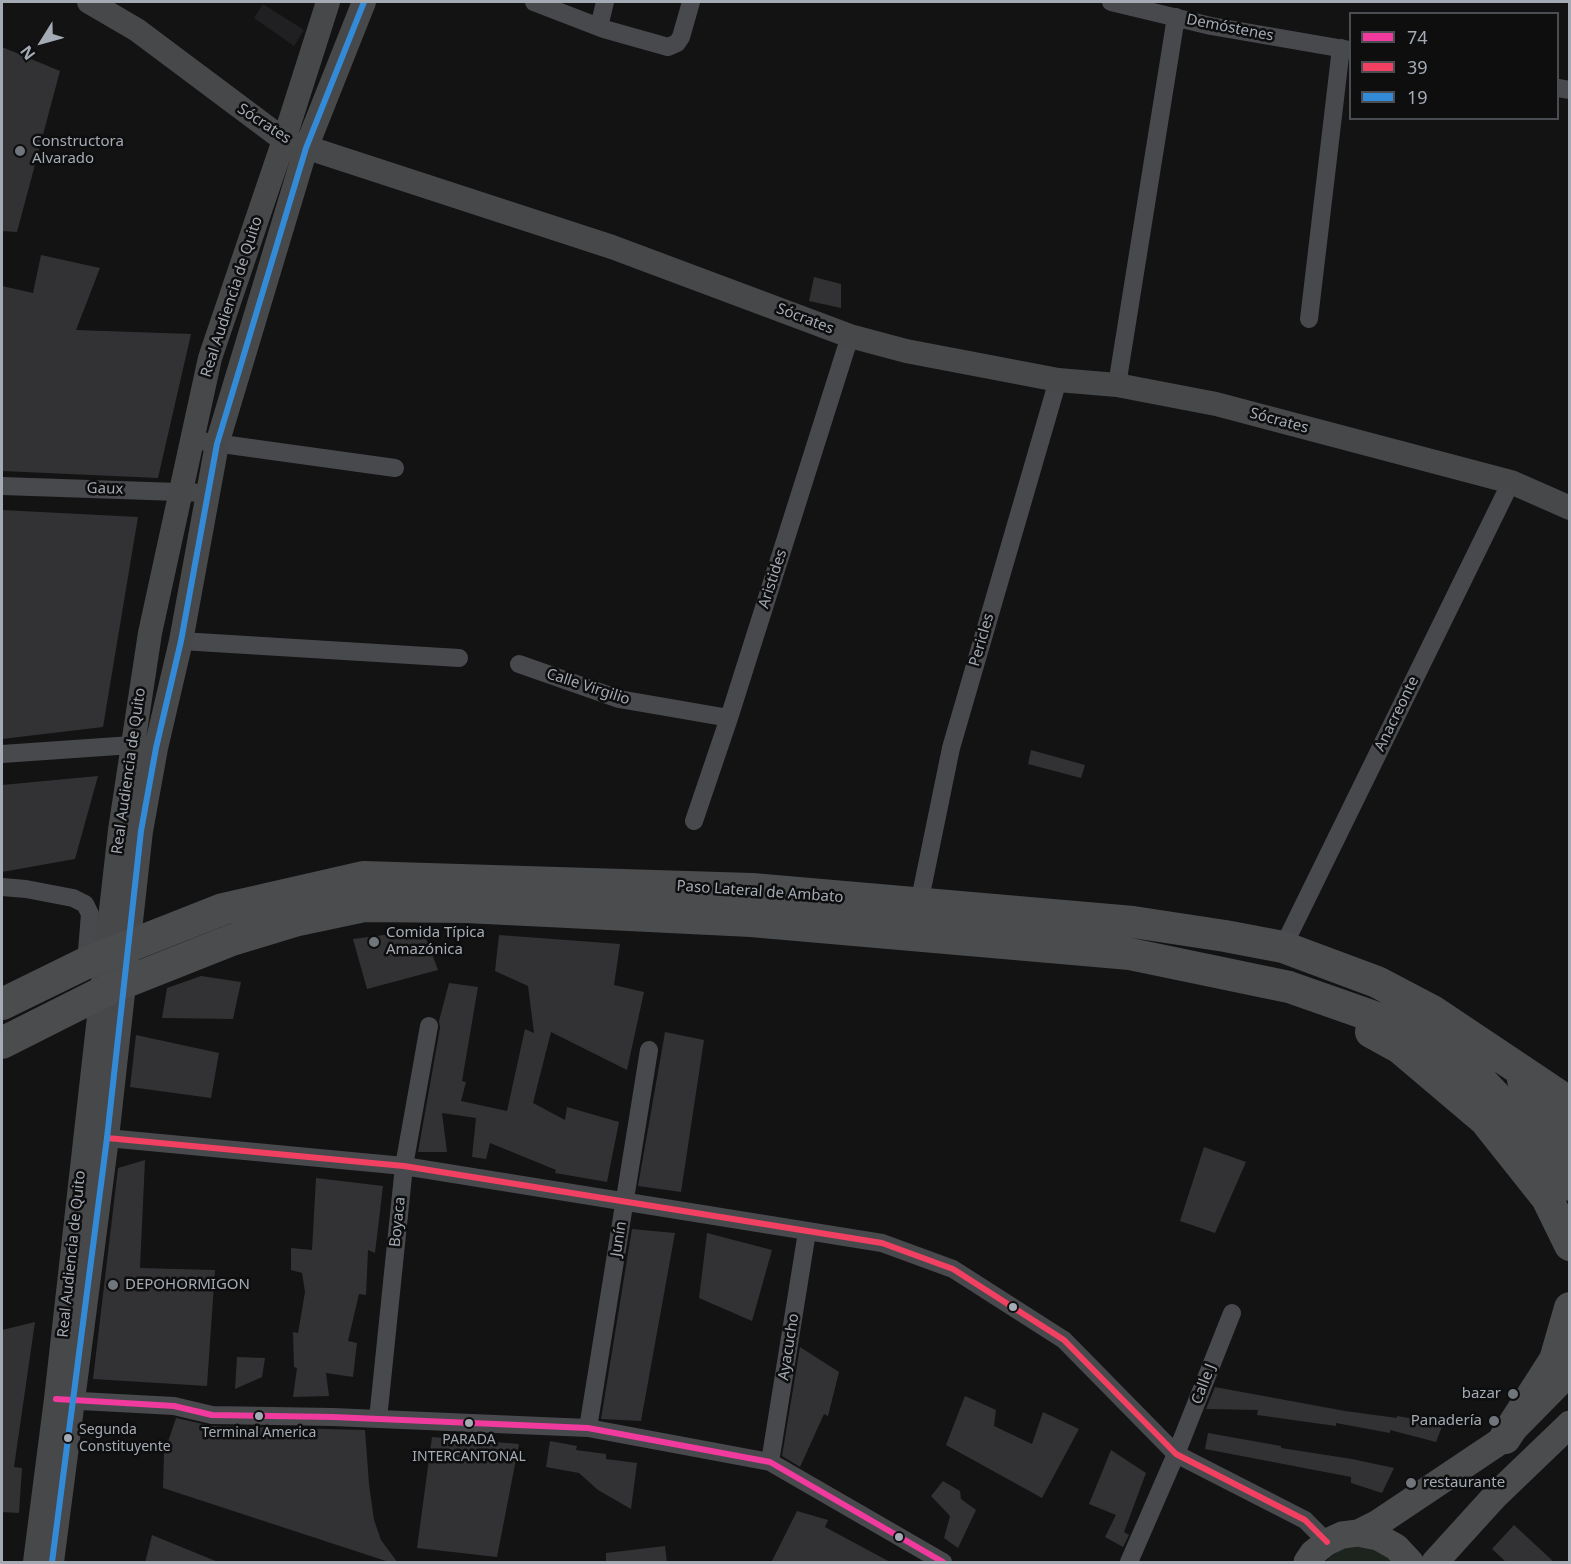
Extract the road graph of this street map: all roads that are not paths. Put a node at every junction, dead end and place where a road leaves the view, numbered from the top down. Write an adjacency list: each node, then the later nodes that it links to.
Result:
1 (89, 2): 11 (main road, Sócrates)
2 (328, 2): 11 (main road, Real Audiencia de Quito)
3 (364, 2): 12 (main road, Real Audiencia de Quito)
4 (534, 2): 9 (street)
5 (605, 2): 9 (street)
6 (691, 2): 9 (street)
7 (1111, 2): 8 (street, Demóstenes)
8 (1176, 17): 10 (street, Demóstenes); 16 (street)
9 (599, 27)
10 (1346, 49): 13 (street)
11 (284, 140): 12 (main road, Sócrates); 17 (main road, Real Audiencia de Quito)
12 (306, 148): 14 (main road, Sócrates); 18 (main road, Real Audiencia de Quito)
13 (1309, 319)
14 (850, 336): 15 (main road, Sócrates); 28 (street, Aristides)
15 (1058, 380): 16 (main road, Sócrates); 35 (street, Pericles)
16 (1116, 385): 20 (main road, Sócrates)
17 (193, 440): 18 (street); 22 (main road, Real Audiencia de Quito)
18 (217, 444): 19 (street); 23 (main road, Real Audiencia de Quito)
19 (395, 468)
20 (1511, 482): 24 (main road, Sócrates); 36 (street, Anacreonte)
21 (2, 486): 22 (street, Gaux)
22 (182, 492): 23 (street, Gaux); 29 (main road, Real Audiencia de Quito)
23 (208, 493): 25 (main road, Real Audiencia de Quito)
24 (1569, 508)
25 (181, 640): 26 (street); 30 (main road, Real Audiencia de Quito)
26 (459, 658)
27 (519, 664): 28 (street, Calle Virgilio)
28 (729, 718): 32 (street, Aristides)
29 (132, 745): 30 (street); 31 (street); 33 (main road, Real Audiencia de Quito)
30 (156, 748): 33 (main road, Real Audiencia de Quito)
31 (2, 754)
32 (694, 821)
33 (131, 831): 45 (main road, Real Audiencia de Quito)
34 (2, 887): 37 (street)
35 (920, 904): 36 (highway, Paso Lateral de Ambato); 37 (highway, Paso Lateral de Ambato)
36 (1283, 947): 43 (highway, Paso Lateral de Ambato)
37 (86, 963): 39 (highway, Paso Lateral de Ambato)
38 (1289, 987): 41 (highway, Paso Lateral de Ambato); 49 (highway); 52 (highway)
39 (2, 1004)
40 (429, 1026): 48 (street, Boyaca)
41 (2, 1043)
42 (649, 1050): 50 (street, Junín)
43 (1510, 1063): 44 (highway, Paso Lateral de Ambato); 47 (highway)
44 (1569, 1103)
45 (99, 1105): 46 (main road, Real Audiencia de Quito); 56 (main road, Real Audiencia de Quito)
46 (107, 1138): 48 (street); 56 (main road, Real Audiencia de Quito)
47 (1569, 1145)
48 (404, 1166): 50 (street); 57 (street, Boyaca)
49 (1569, 1185)
50 (625, 1201): 51 (street); 59 (street, Junín)
51 (807, 1232): 61 (street); 62 (street, Ayacucho)
52 (1569, 1245)
53 (1569, 1308): 60 (highway)
54 (1232, 1313): 61 (street, Calle J)
55 (1569, 1372): 60 (main road)
56 (65, 1400): 57 (street); 65 (main road, Real Audiencia de Quito); 66 (main road, Real Audiencia de Quito)
57 (378, 1419): 59 (street)
58 (1569, 1424): 71 (main road)
59 (588, 1428): 62 (street)
60 (1505, 1438): 63 (main road)
61 (1176, 1454): 64 (street); 68 (street, Calle J)
62 (770, 1462): 67 (street)
63 (1358, 1533): 64 (main road); 70 (main road)
64 (1327, 1542): 69 (main road)
65 (35, 1563)
66 (52, 1563)
67 (944, 1563)
68 (1129, 1563)
69 (1307, 1563)
70 (1410, 1563)
71 (1435, 1563)

